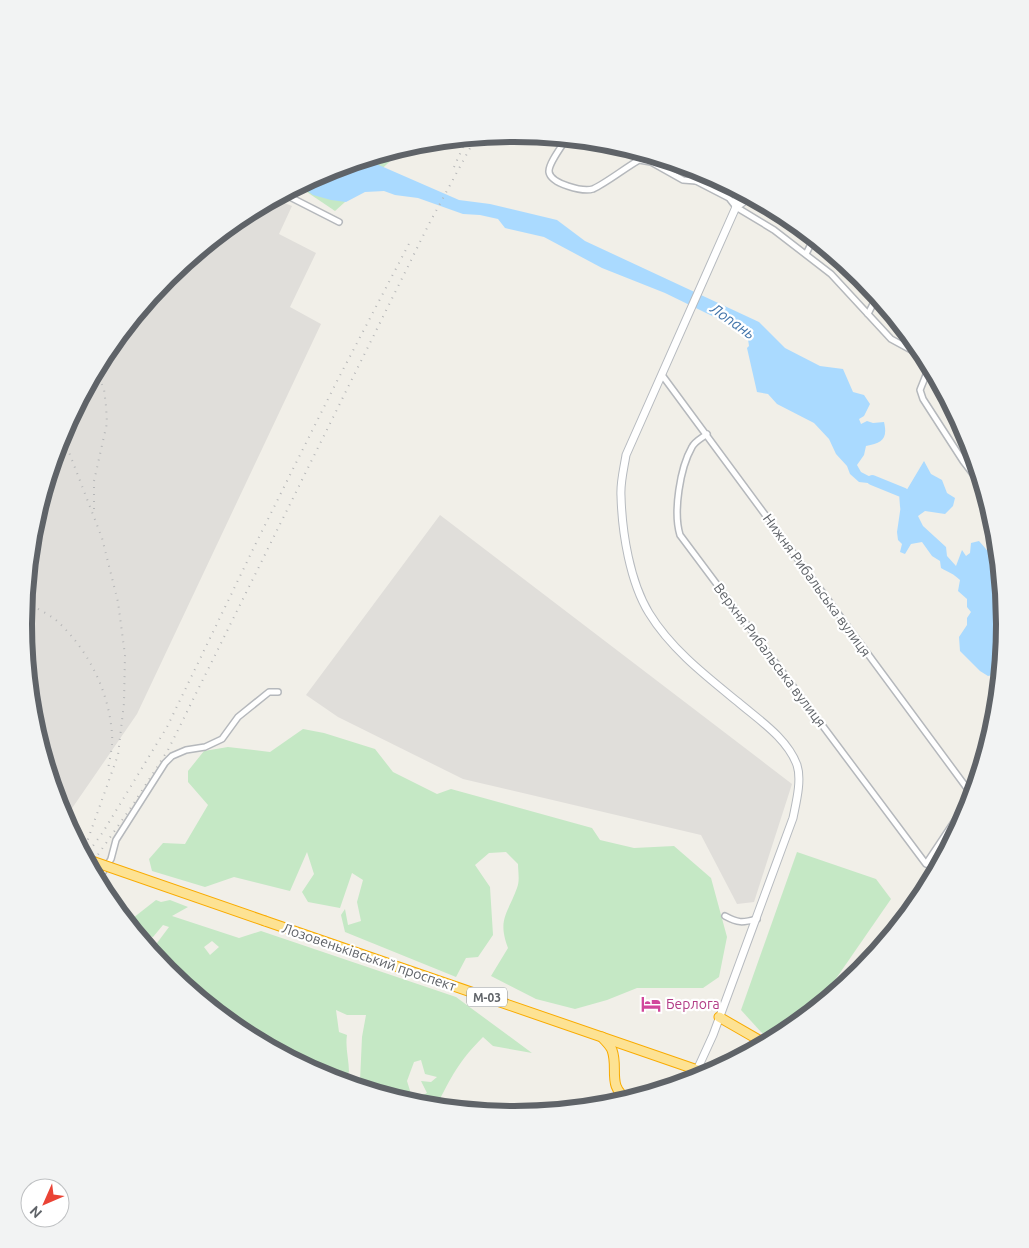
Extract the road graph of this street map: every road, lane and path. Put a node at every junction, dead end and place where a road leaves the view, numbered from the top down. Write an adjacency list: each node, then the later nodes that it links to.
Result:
1 (563, 145): 2 (street)
2 (651, 162)
3 (651, 162): 5 (street)
4 (696, 178): 5 (street)
5 (696, 181): 9 (street)
6 (737, 197): 9 (street)
7 (291, 198): 10 (street)
8 (744, 200): 9 (street)
9 (736, 207): 12 (street); 17 (street)
10 (340, 222)
11 (811, 244): 12 (street)
12 (806, 254): 14 (street)
13 (874, 303): 14 (street)
14 (868, 314): 15 (street)
15 (910, 349)
16 (926, 374): 19 (street)
17 (662, 375): 18 (street, Нижня Рибальська вулиця); 26 (street)
18 (707, 434): 21 (street, Нижня Рибальська вулиця); 22 (street, Верхня Рибальська вулиця)
19 (972, 473)
20 (278, 692): 24 (street)
21 (967, 789)
22 (952, 825)
23 (96, 862): 28 (highway, Лозовеньківський проспект / М-03, bridge)
24 (102, 873)
25 (725, 916): 26 (street)
26 (756, 919): 27 (street)
27 (719, 1017): 29 (highway); 30 (street)
28 (600, 1035): 30 (highway, Лозовеньківський проспект / М-03); 31 (highway)
29 (758, 1040)
30 (697, 1070)
31 (622, 1094)

